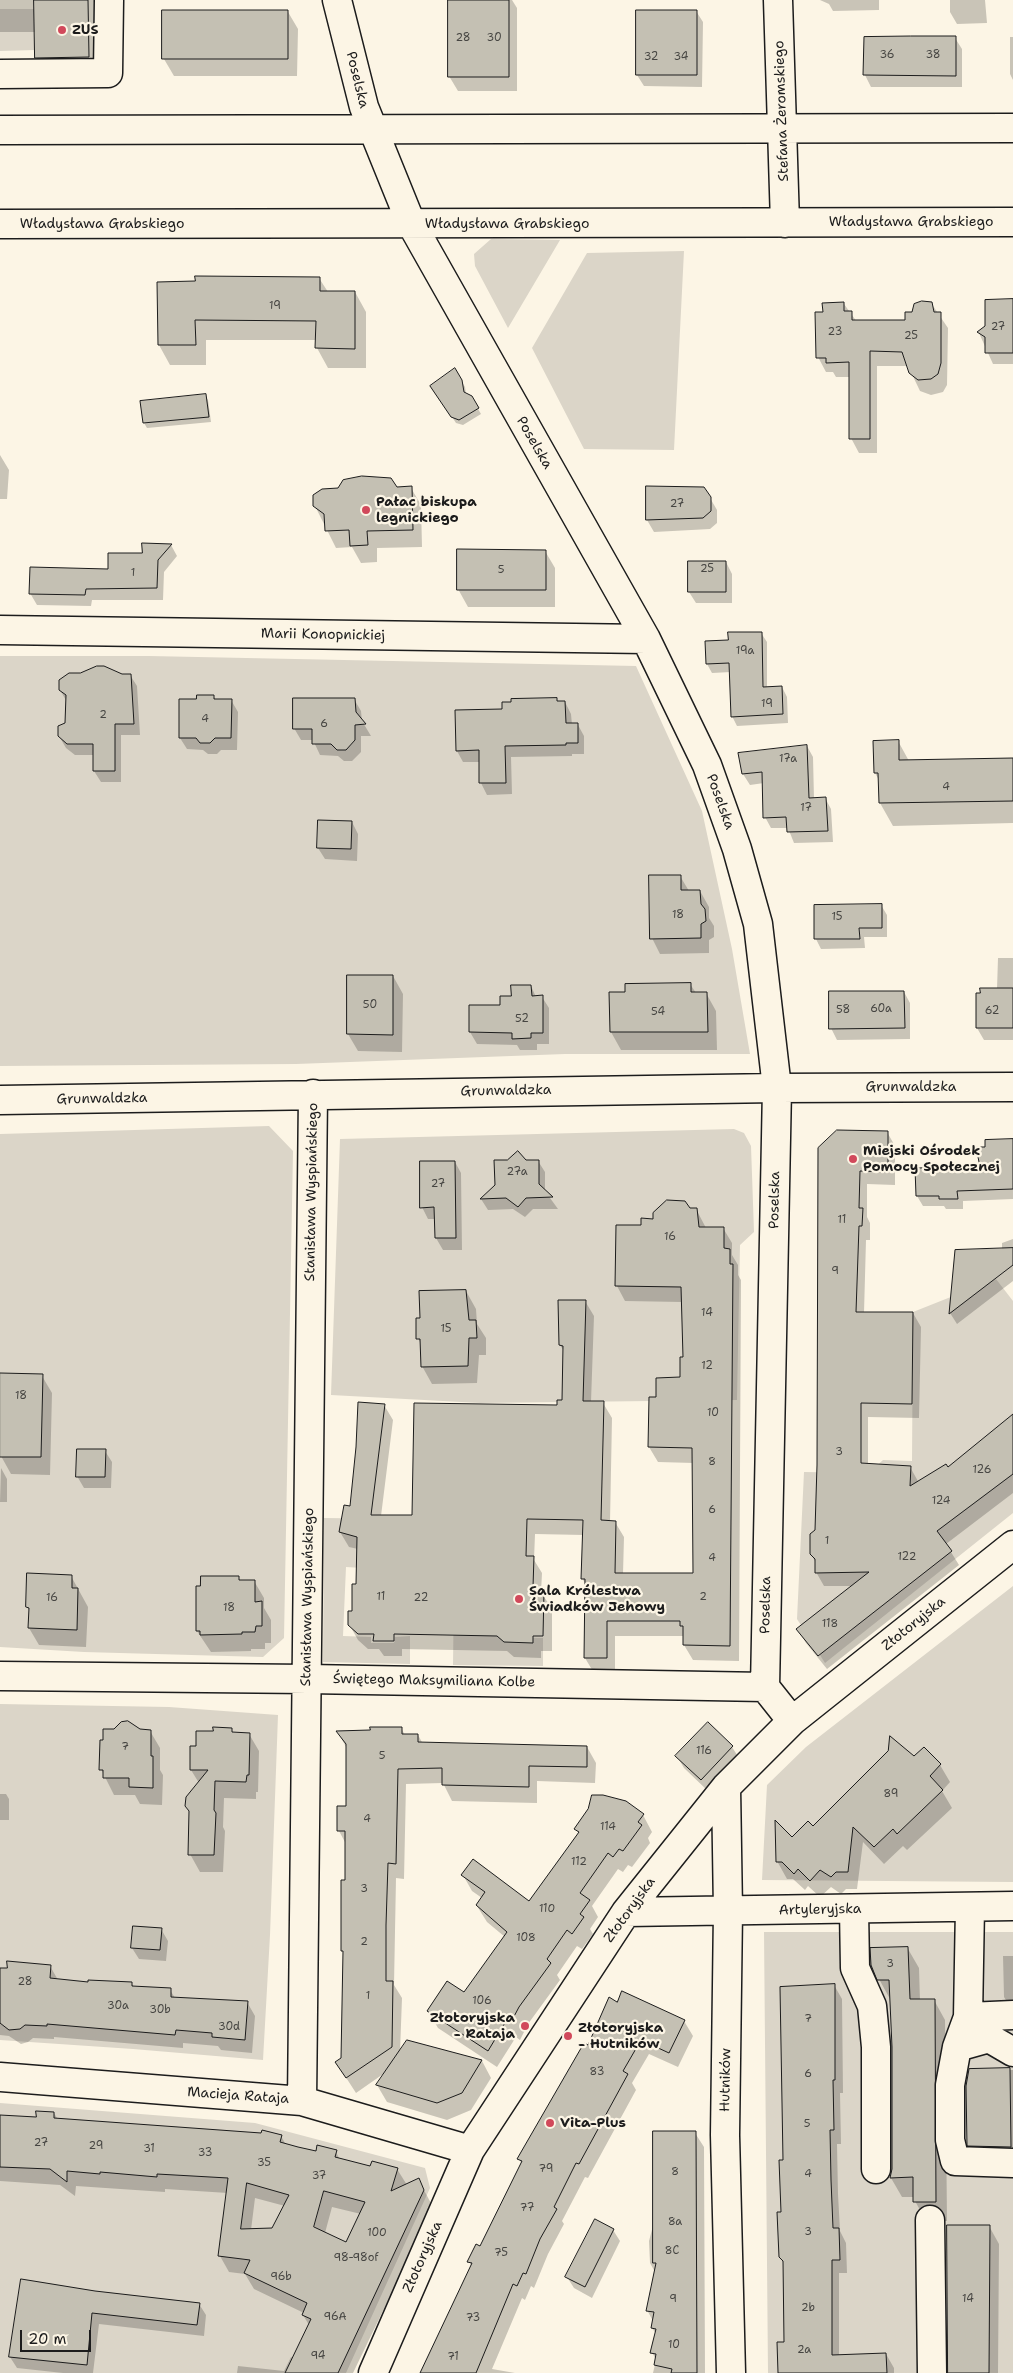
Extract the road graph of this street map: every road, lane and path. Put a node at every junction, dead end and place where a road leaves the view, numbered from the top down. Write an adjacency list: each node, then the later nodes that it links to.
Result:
1 (109, 0): 4 (street)
2 (338, 0): 7 (street, Poselska)
3 (778, 0): 5 (street, Stefana Żeromskiego)
4 (0, 74)
5 (783, 128): 6 (street); 7 (street); 11 (street, Stefana Żeromskiego)
6 (1013, 128)
7 (372, 129): 8 (street); 10 (street, Poselska)
8 (0, 130)
9 (1013, 222): 11 (street, Władysława Grabskiego)
10 (410, 223): 11 (street, Władysława Grabskiego); 12 (street, Władysława Grabskiego); 14 (street, Poselska)
11 (785, 223)
12 (0, 224)
13 (0, 630): 14 (street, Marii Konopnickiej)
14 (646, 639): 16 (street, Poselska)
15 (1013, 1087): 16 (street, Grunwaldzka)
16 (777, 1088): 17 (street, Grunwaldzka); 22 (street, Poselska)
17 (313, 1094): 18 (street, Grunwaldzka); 21 (street, Stanisława Wyspiańskiego)
18 (0, 1100)
19 (1013, 1545): 23 (street, Złotoryjska)
20 (0, 1676): 21 (street, Świętego Maksymiliana Kolbe)
21 (308, 1678): 22 (street, Świętego Maksymiliana Kolbe); 35 (street, Stanisława Wyspiańskiego)
22 (765, 1687): 23 (street)
23 (792, 1721): 24 (street, Złotoryjska)
24 (726, 1787): 28 (street, Hutników); 29 (street, Złotoryjska)
25 (1013, 1906): 26 (street, Artyleryjska)
26 (970, 1907): 27 (street, Artyleryjska); 31 (street)
27 (854, 1909): 28 (street, Artyleryjska); 38 (street)
28 (728, 1911): 29 (street, Artyleryjska); 41 (street, Hutników)
29 (626, 1912): 36 (street, Złotoryjska)
30 (1013, 2015): 31 (street)
31 (968, 2017): 32 (street)
32 (957, 2047): 33 (street); 37 (street)
33 (1013, 2052)
34 (0, 2077): 35 (street, Macieja Rataja)
35 (302, 2101): 36 (street, Macieja Rataja)
36 (470, 2150): 40 (street, Złotoryjska)
37 (1013, 2163)
38 (876, 2169)
39 (930, 2220): 42 (street)
40 (373, 2373)
41 (731, 2373)
42 (932, 2373)

